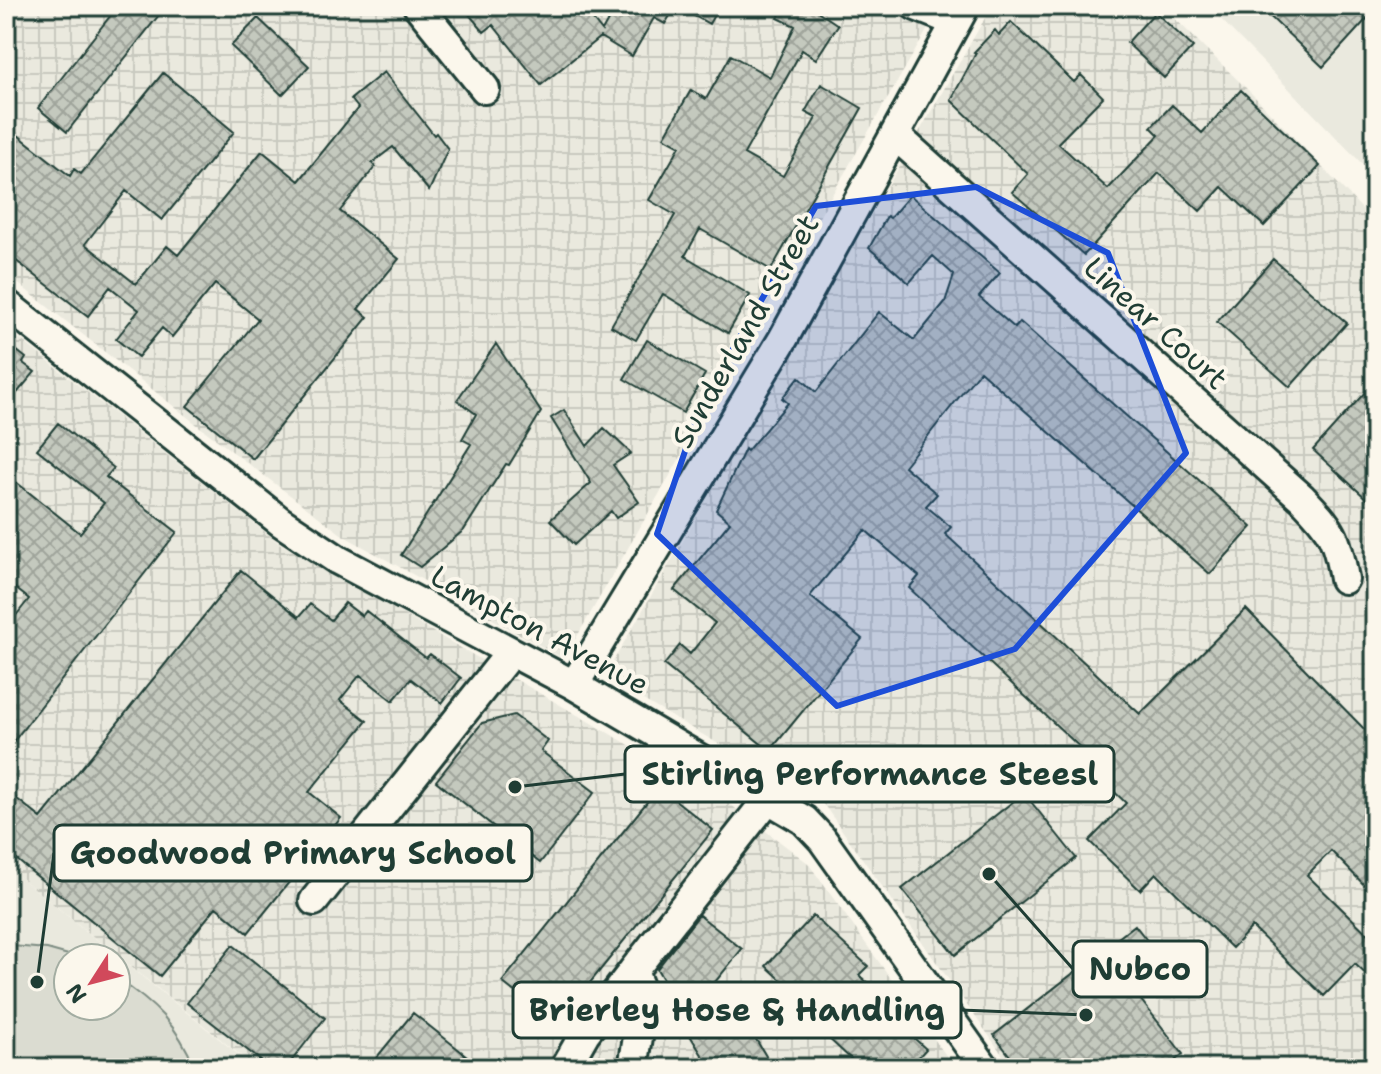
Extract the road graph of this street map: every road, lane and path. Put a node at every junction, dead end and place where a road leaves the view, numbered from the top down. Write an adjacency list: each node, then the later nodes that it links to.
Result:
1 (418, 6): 4 (street)
2 (916, 6): 3 (street)
3 (960, 14): 5 (street, Sunderland Street)
4 (485, 89)
5 (895, 135): 7 (street, Linear Court); 9 (street, Sunderland Street)
6 (6, 304): 8 (street, Lampton Avenue)
7 (1344, 579)
8 (511, 652): 9 (street, Lampton Avenue); 11 (street)
9 (574, 685): 10 (street, Lampton Avenue)
10 (768, 799): 12 (street); 15 (street, Lampton Avenue)
11 (314, 901)
12 (633, 971): 13 (street); 14 (street)
13 (565, 1068)
14 (633, 1068)
15 (985, 1068)

